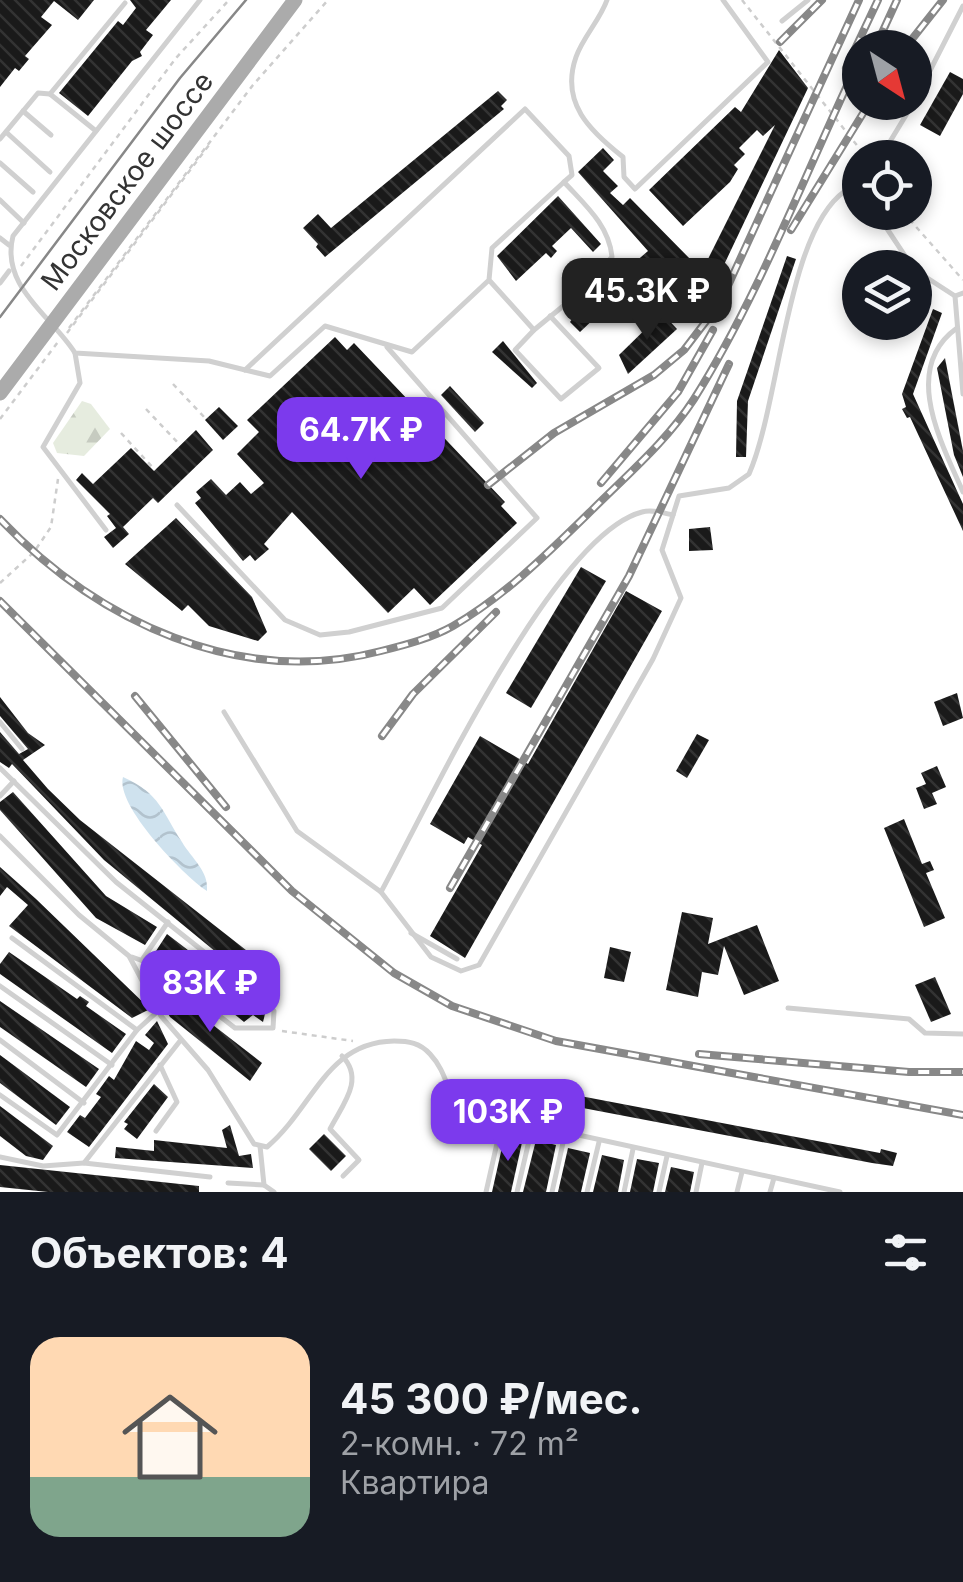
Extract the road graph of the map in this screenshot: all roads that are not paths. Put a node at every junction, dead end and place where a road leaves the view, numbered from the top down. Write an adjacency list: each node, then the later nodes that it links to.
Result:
1 (200, 0): 12 (lane)
2 (295, 0): 37 (main road, Московское шоссе)
3 (607, 0): 4 (lane)
4 (723, 0)
5 (808, 0): 8 (lane)
6 (125, 4): 10 (lane)
7 (963, 6): 9 (lane)
8 (782, 21)
9 (932, 66)
10 (50, 94): 11 (lane); 12 (lane)
11 (23, 111): 13 (lane); 14 (lane)
12 (96, 131): 22 (lane)
13 (6, 132): 15 (lane); 17 (lane)
14 (51, 136)
15 (0, 138)
16 (0, 162): 19 (lane)
17 (50, 172)
18 (564, 182): 26 (lane); 31 (lane); 36 (lane)
19 (33, 192)
20 (842, 197): 41 (lane)
21 (0, 200): 22 (lane)
22 (24, 222): 24 (lane)
23 (0, 238): 24 (lane)
24 (9, 245): 25 (lane)
25 (10, 275): 28 (lane); 35 (lane)
26 (489, 280): 33 (lane); 34 (lane)
27 (932, 281): 30 (lane)
28 (0, 282)
29 (963, 293): 30 (lane)
30 (955, 296): 32 (lane)
31 (550, 316): 33 (lane); 33 (lane)
32 (957, 328): 38 (lane); 39 (lane)
33 (534, 330)
34 (385, 344): 36 (lane); 40 (lane)
35 (75, 354): 36 (lane); 42 (lane)
36 (245, 370)
37 (0, 392)
38 (963, 394)
39 (963, 492)
40 (177, 504)
41 (673, 515): 50 (lane); 52 (lane)
42 (106, 530)
43 (224, 712): 50 (lane)
44 (0, 722): 45 (lane)
45 (22, 749)
46 (0, 768): 47 (lane)
47 (14, 781): 48 (lane); 51 (lane)
48 (0, 796)
49 (0, 836): 54 (lane)
50 (381, 892): 52 (lane)
51 (168, 922): 56 (lane); 56 (lane)
52 (408, 932): 55 (lane)
53 (12, 938): 60 (lane)
54 (129, 956): 56 (lane); 59 (lane)
55 (457, 959)
56 (142, 960)
57 (0, 986): 65 (lane)
58 (788, 1008): 61 (lane)
59 (158, 1011): 60 (lane); 63 (lane)
60 (137, 1030): 65 (lane)
61 (963, 1034)
62 (0, 1040): 68 (lane)
63 (180, 1041): 66 (lane); 74 (lane)
64 (342, 1056): 69 (lane); 74 (lane); 81 (lane)
65 (112, 1065): 68 (lane)
66 (160, 1066): 71 (lane); 79 (lane)
67 (0, 1095): 68 (lane)
68 (84, 1103)
69 (502, 1122): 70 (lane); 88 (lane)
70 (532, 1128): 72 (lane); 89 (lane)
71 (156, 1130)
72 (565, 1134): 73 (lane); 90 (lane)
73 (599, 1142): 75 (lane); 91 (lane)
74 (260, 1146): 85 (lane)
75 (633, 1149): 76 (lane); 92 (lane)
76 (667, 1156): 78 (lane); 93 (lane)
77 (0, 1157): 79 (lane)
78 (702, 1163): 80 (lane); 94 (lane)
79 (84, 1164): 82 (lane)
80 (742, 1172): 83 (lane); 95 (lane)
81 (343, 1176)
82 (210, 1177)
83 (774, 1178): 86 (lane); 96 (lane)
84 (228, 1183): 85 (lane)
85 (264, 1185): 87 (lane)
86 (806, 1189): 97 (lane)
87 (274, 1192)
88 (486, 1192)
89 (517, 1192)
90 (552, 1192)
91 (587, 1192)
92 (624, 1192)
93 (660, 1192)
94 (696, 1192)
95 (737, 1192)
96 (770, 1192)
97 (839, 1192)

